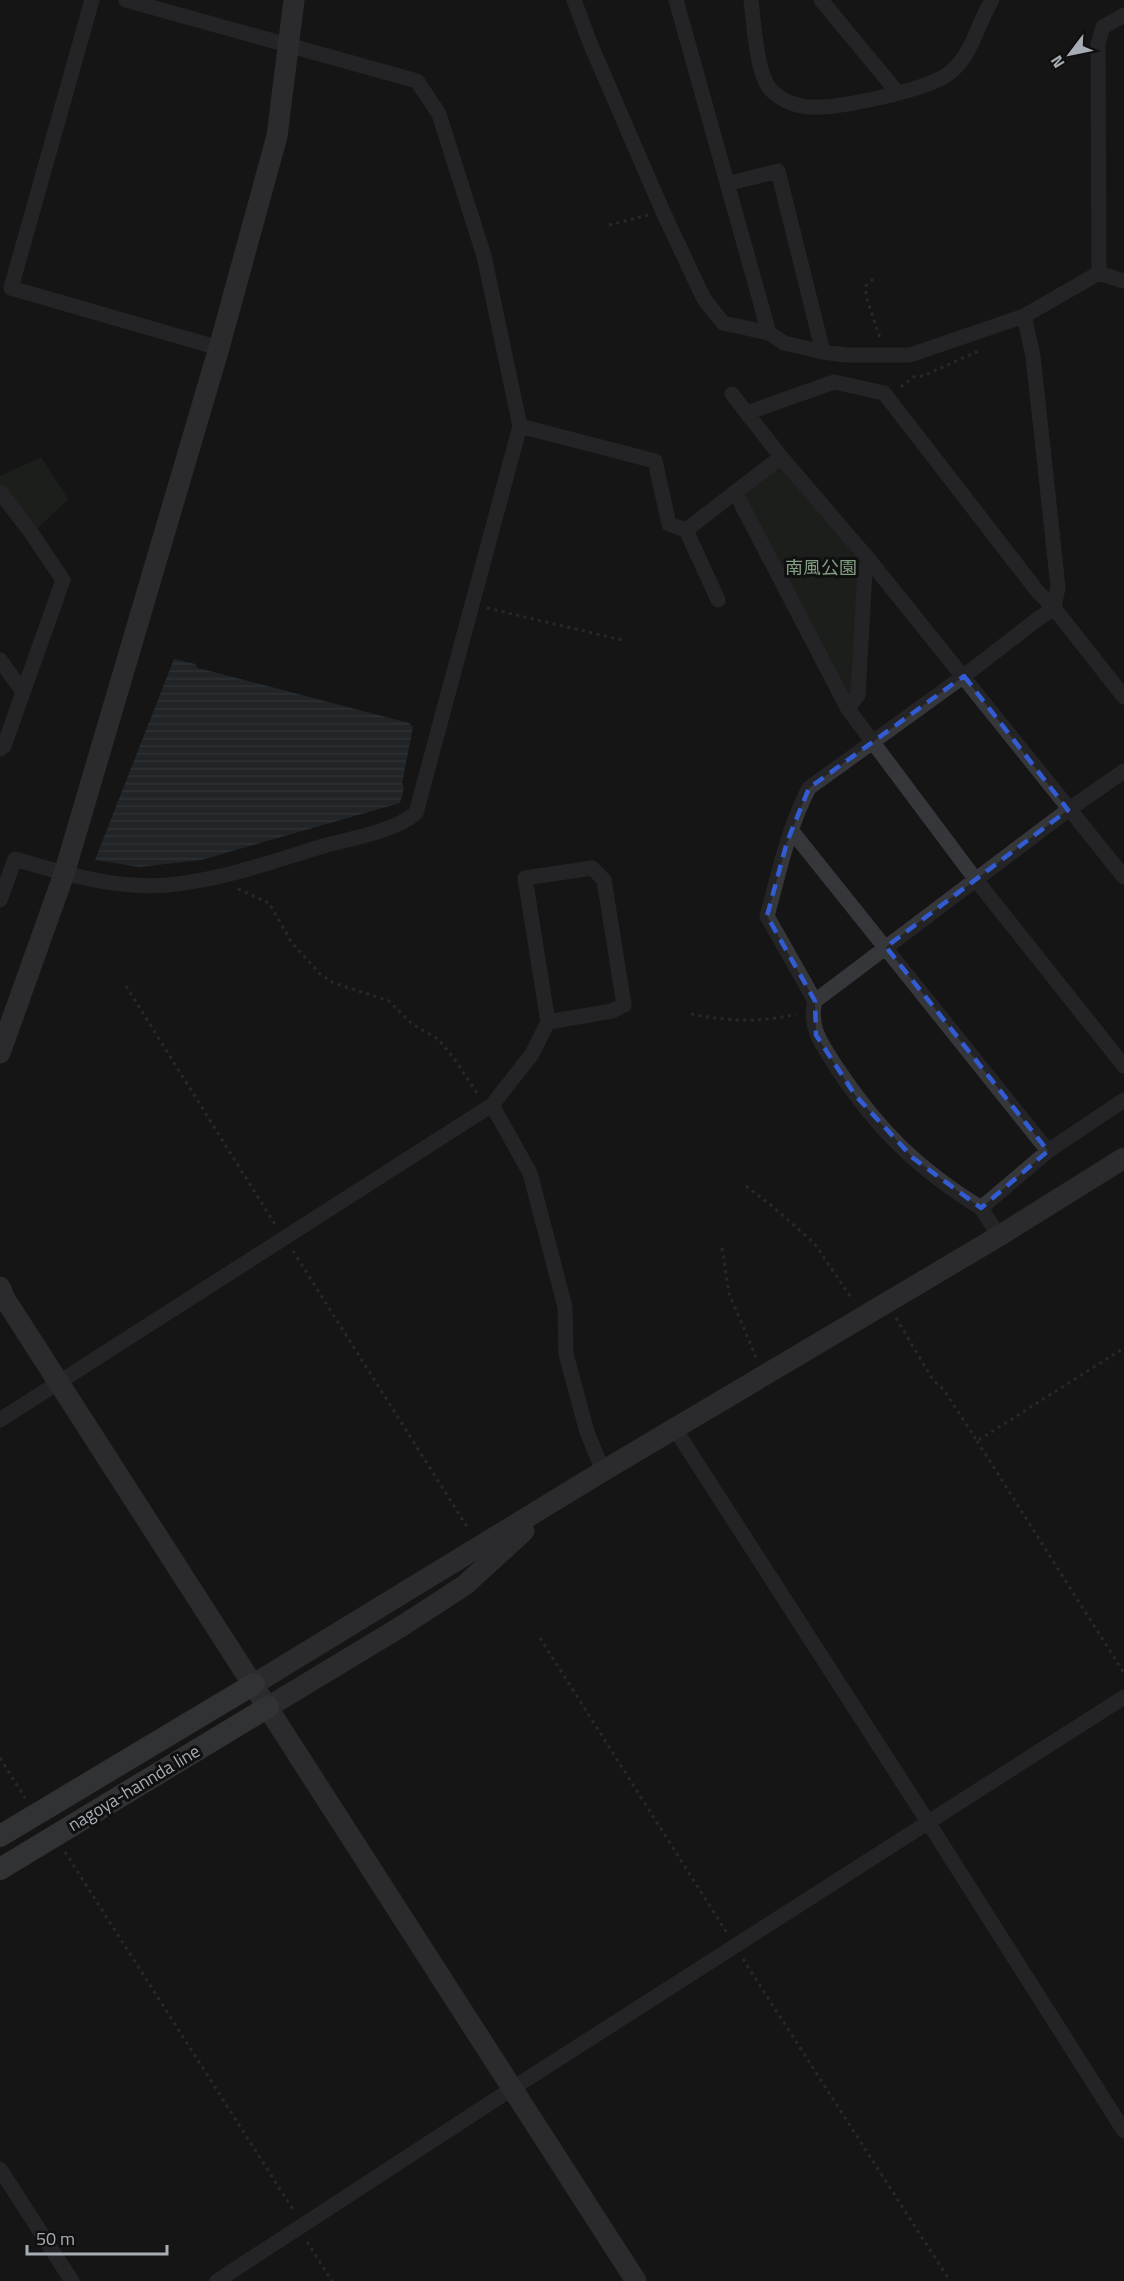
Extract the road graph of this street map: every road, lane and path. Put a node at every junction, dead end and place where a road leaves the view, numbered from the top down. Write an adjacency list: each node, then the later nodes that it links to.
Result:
1 (92, 0): 20 (street)
2 (126, 0): 12 (street)
3 (294, 0): 12 (street)
4 (574, 0): 15 (street)
5 (676, 0): 14 (street)
6 (751, 0): 13 (street)
7 (821, 0): 13 (street)
8 (992, 0): 13 (street)
9 (1121, 0): 10 (street)
10 (1124, 10)
11 (1124, 15): 17 (street)
12 (290, 46): 24 (street); 30 (street)
13 (898, 93)
14 (727, 184): 22 (street); 25 (street)
15 (663, 212): 16 (path); 22 (street)
16 (609, 225)
17 (1099, 273): 19 (street); 21 (street)
18 (873, 279): 26 (path)
19 (1124, 281)
20 (5, 286): 24 (street)
21 (1024, 316): 26 (street); 38 (street)
22 (769, 333): 25 (street)
23 (988, 347): 28 (path)
24 (219, 348): 50 (street)
25 (823, 352): 26 (street)
26 (886, 355)
27 (732, 394): 29 (street)
28 (888, 397): 29 (street); 38 (street)
29 (748, 415): 31 (street)
30 (520, 426): 34 (street); 37 (street)
31 (781, 457): 33 (street); 35 (street)
32 (0, 492): 42 (street)
33 (735, 492): 34 (street); 44 (street)
34 (686, 530): 36 (street)
35 (870, 561): 41 (street); 44 (street)
36 (718, 600)
37 (472, 605): 39 (path); 51 (street)
38 (1054, 609): 41 (street); 43 (street)
39 (622, 640)
40 (0, 660): 42 (street)
41 (964, 676): 45 (street); 48 (street)
42 (23, 692): 46 (street)
43 (1124, 698)
44 (848, 709): 45 (street)
45 (872, 743): 49 (street); 53 (street)
46 (0, 749)
47 (1124, 771): 48 (street)
48 (1068, 810): 52 (street); 53 (street)
49 (791, 830): 55 (street); 57 (street)
50 (64, 874): 51 (street); 54 (street); 60 (street)
51 (216, 877): 63 (path)
52 (1124, 877)
53 (976, 880): 55 (street); 61 (street)
54 (0, 900)
55 (886, 947): 57 (street); 64 (street)
56 (126, 986): 69 (path)
57 (813, 1005): 58 (path); 67 (street)
58 (691, 1014)
59 (548, 1022): 59 (street); 63 (street)
60 (0, 1053)
61 (1124, 1066)
62 (1124, 1100): 64 (street)
63 (492, 1105): 69 (street); 80 (street)
64 (1048, 1151): 67 (street)
65 (1124, 1158): 68 (street)
66 (746, 1186): 73 (path)
67 (981, 1208): 68 (street)
68 (999, 1236): 72 (street)
69 (285, 1239): 76 (street); 81 (path)
70 (722, 1248): 75 (path)
71 (0, 1287): 76 (street)
72 (886, 1303): 73 (street); 79 (path)
73 (864, 1316): 75 (street)
74 (1124, 1348): 79 (path)
75 (764, 1376): 78 (street)
76 (58, 1383): 77 (street); 83 (street)
77 (0, 1420)
78 (675, 1429): 80 (street); 88 (street)
79 (976, 1441): 82 (path)
80 (596, 1475): 81 (street); 85 (street)
81 (480, 1547): 83 (street)
82 (1124, 1673)
83 (254, 1684): 85 (street); 87 (main road, nagoya-hannda line)
84 (1124, 1697): 88 (street)
85 (268, 1707): 90 (main road, nagoya-hannda line); 92 (street)
86 (0, 1758): 87 (path)
87 (36, 1814): 89 (main road, nagoya-hannda line)
88 (928, 1822): 92 (street); 93 (street)
89 (0, 1836)
90 (54, 1836): 91 (main road, nagoya-hannda line); 95 (path)
91 (0, 1869)
92 (513, 2088): 95 (street); 99 (street)
93 (1124, 2131)
94 (0, 2169): 96 (street)
95 (301, 2227): 97 (street); 98 (path)
96 (72, 2281)
97 (217, 2281)
98 (332, 2281)
99 (636, 2281)

